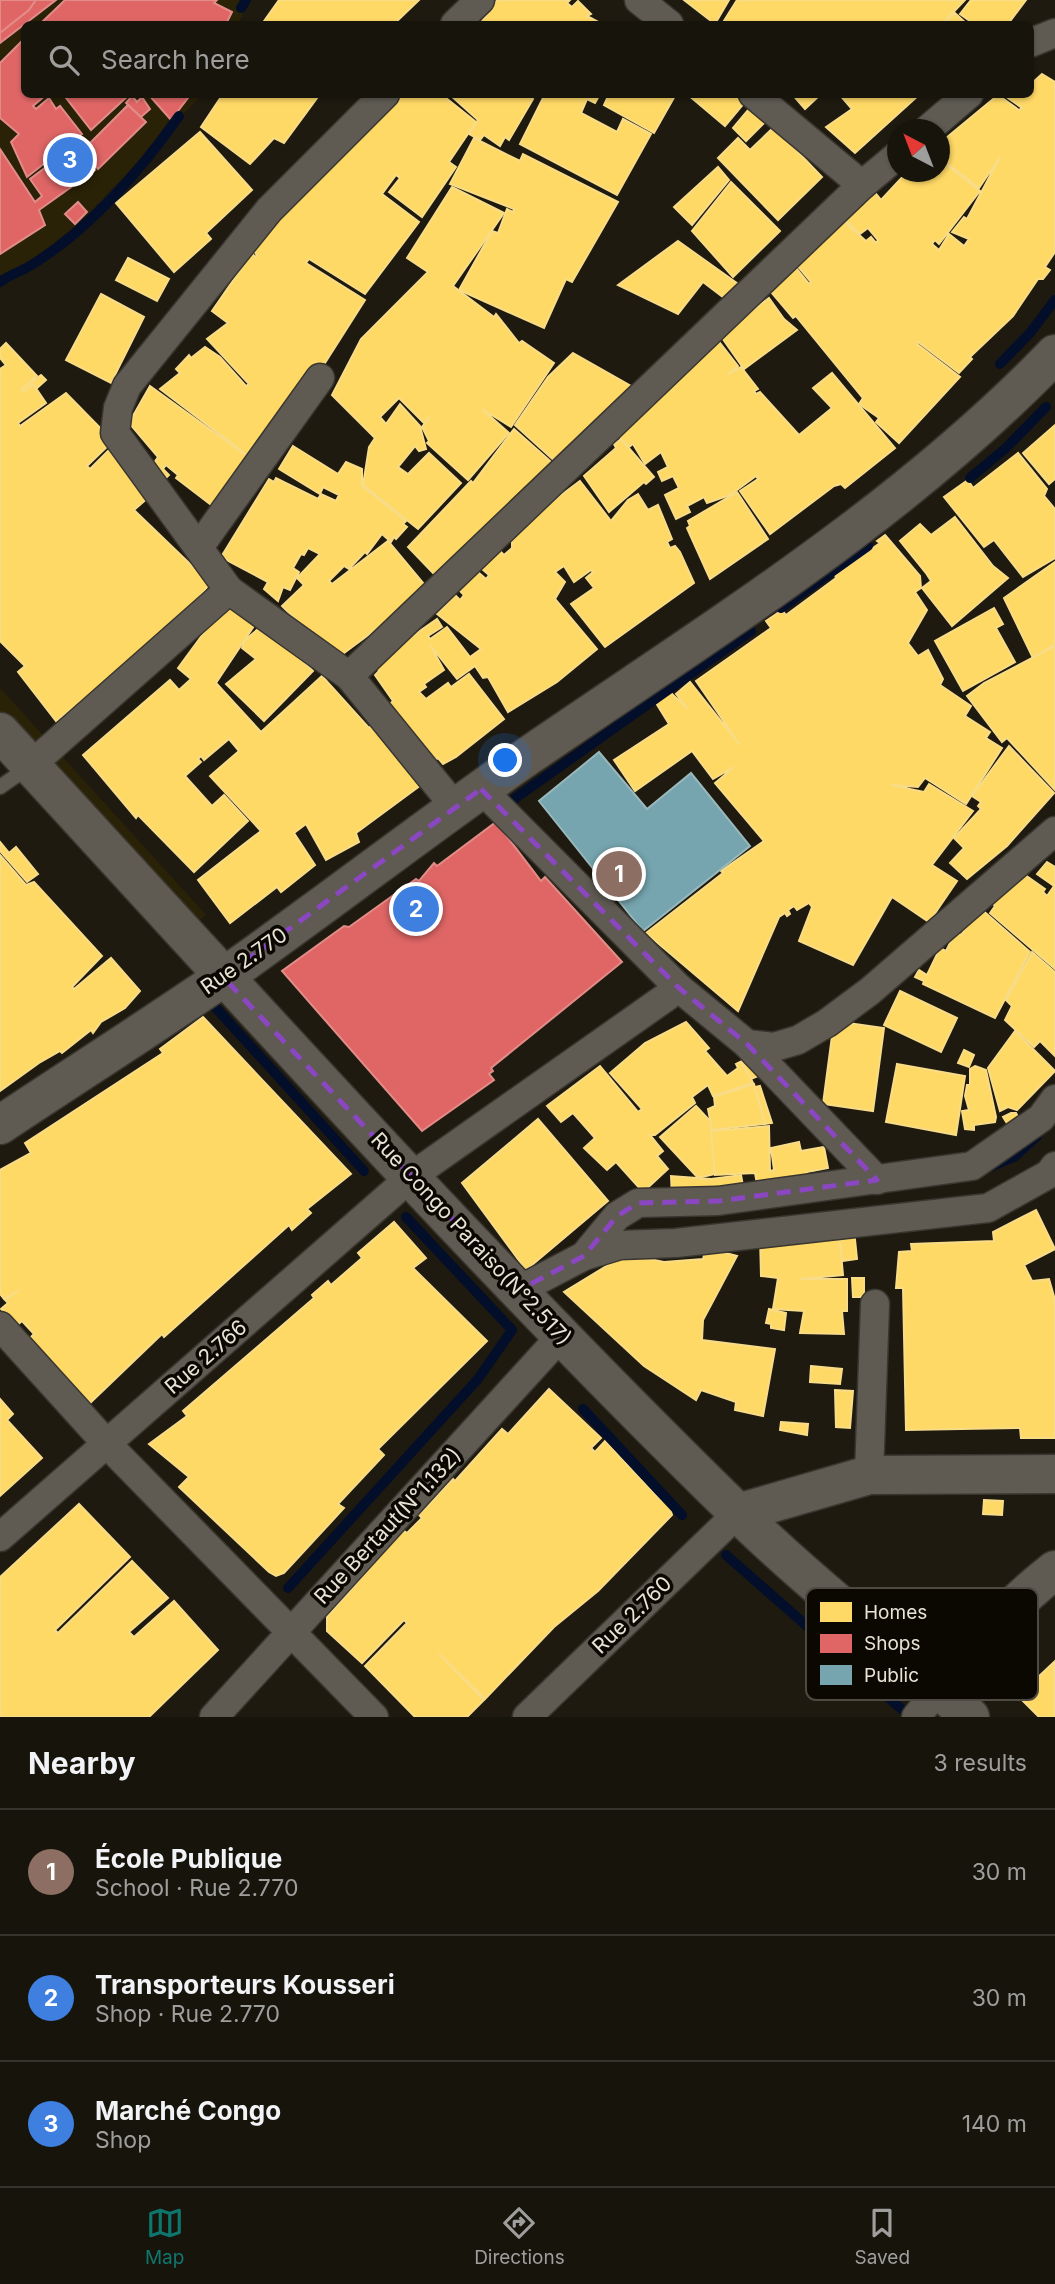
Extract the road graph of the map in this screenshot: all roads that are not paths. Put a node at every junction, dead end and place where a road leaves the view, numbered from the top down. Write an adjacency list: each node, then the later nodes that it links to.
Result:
1 (480, 0): 3 (street)
2 (639, 0): 4 (street)
3 (458, 21)
4 (665, 21)
5 (1055, 33): 6 (street)
6 (1034, 42)
7 (381, 98): 15 (street)
8 (758, 98): 12 (street)
9 (964, 98): 10 (street)
10 (941, 119)
11 (887, 164): 12 (street)
12 (862, 185): 17 (street)
13 (1055, 354): 21 (street, Rue 2.770)
14 (320, 379): 15 (street)
15 (199, 547): 16 (street)
16 (229, 590): 17 (street); 19 (street)
17 (349, 676): 21 (street)
18 (0, 732): 19 (street, Rue Congo Paraiso(N°2.517))
19 (31, 765): 20 (lane); 23 (street, Rue Congo Paraiso(N°2.517))
20 (0, 787)
21 (468, 798): 23 (street, Rue 2.770); 24 (street)
22 (1055, 831): 25 (street)
23 (223, 977): 27 (street, Rue 2.770); 29 (street, Rue Congo Paraiso(N°2.517))
24 (679, 988): 25 (street); 29 (street, Rue 2.766)
25 (747, 1044): 30 (street)
26 (1055, 1099): 30 (street)
27 (0, 1125)
28 (1055, 1166): 31 (street)
29 (412, 1176): 32 (street, Rue Congo Paraiso(N°2.517)); 36 (street, Rue 2.766)
30 (877, 1180): 31 (street)
31 (584, 1256): 32 (street)
32 (519, 1290): 35 (street, Rue Congo Paraiso(N°2.517))
33 (874, 1304): 38 (street)
34 (0, 1326): 36 (street)
35 (562, 1335): 39 (street, Rue Congo Paraiso(N°2.517)); 44 (street, Rue Bertaut(N°1.132))
36 (107, 1444): 40 (street, Rue 2.766); 44 (street)
37 (1055, 1474): 38 (street)
38 (869, 1475): 39 (street)
39 (738, 1513): 42 (street, Rue Congo Paraiso(N°2.517)); 48 (street, Rue 2.760)
40 (0, 1537)
41 (1055, 1570): 43 (street)
42 (813, 1588)
43 (1032, 1588)
44 (291, 1631): 46 (street, Rue Bertaut(N°1.132)); 47 (street)
45 (928, 1703): 49 (street, Rue Congo Paraiso(N°2.517))
46 (214, 1717)
47 (374, 1717)
48 (527, 1717)
49 (970, 1717)

